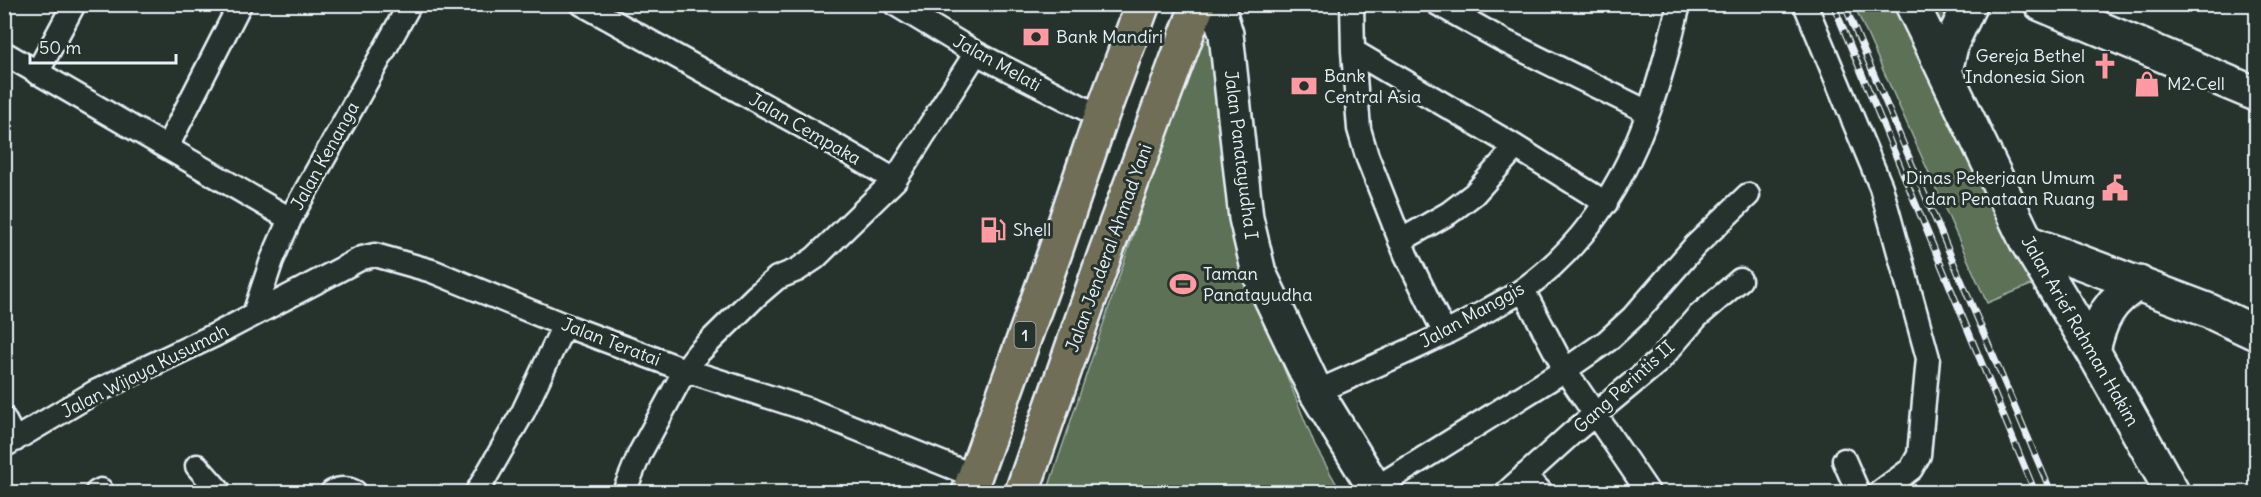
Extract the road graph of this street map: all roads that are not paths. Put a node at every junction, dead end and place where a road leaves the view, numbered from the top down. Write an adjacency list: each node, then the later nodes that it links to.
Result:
1 (74, 4): 20 (street)
2 (240, 4): 24 (street)
3 (410, 4): 29 (street, Jalan Kenanga)
4 (582, 4): 26 (street, Jalan Cempaka)
5 (895, 4): 18 (street, Jalan Melati)
6 (1143, 4): 23 (main road, 1)
7 (1198, 4): 56 (main road, Jalan Jenderal Ahmad Yani)
8 (1216, 4): 42 (main road, Jalan Panatayudha I)
9 (1352, 4): 16 (street)
10 (1438, 4): 22 (street)
11 (1679, 4): 22 (street, Jalan Manggis)
12 (1805, 4): 61 (street)
13 (1912, 4): 19 (main road, Jalan Arief Rahman Hakim)
14 (1970, 4): 19 (main road)
15 (2041, 4): 21 (main road)
16 (1353, 51): 25 (street); 30 (street)
17 (4, 53): 20 (street)
18 (976, 53): 23 (street, Jalan Melati); 26 (street)
19 (1945, 70): 31 (main road, Jalan Arief Rahman Hakim)
20 (37, 73): 24 (street)
21 (2256, 94)
22 (1648, 111): 28 (street, Jalan Manggis)
23 (1101, 117): 49 (main road, 1)
24 (167, 147): 29 (street)
25 (1516, 147): 28 (street); 30 (street)
26 (895, 180): 40 (street)
27 (1748, 195): 41 (street)
28 (1606, 203): 34 (street, Jalan Manggis)
29 (290, 219): 35 (street, Jalan Kenanga)
30 (1400, 241): 37 (street)
31 (2027, 242): 33 (main road); 39 (main road, Jalan Arief Rahman Hakim)
32 (1740, 280): 43 (street, Gang Perintis II)
33 (2139, 283): 38 (main road); 39 (main road)
34 (1523, 290): 37 (street, Jalan Manggis); 41 (street)
35 (254, 314): 36 (street, Jalan Teratai); 45 (street, Jalan Wijaya Kusumah)
36 (564, 325): 40 (street, Jalan Teratai); 54 (street)
37 (1444, 333): 42 (street, Jalan Manggis)
38 (2256, 333)
39 (2093, 351): 62 (main road, Jalan Arief Rahman Hakim)
40 (685, 370): 49 (street, Jalan Teratai); 55 (street)
41 (1565, 370): 43 (street); 50 (street)
42 (1316, 392): 50 (main road, Jalan Panatayudha I)
43 (1594, 416): 48 (street, Gang Perintis II); 59 (street)
44 (4, 420): 45 (street)
45 (10, 443)
46 (1844, 460): 60 (street)
47 (197, 465): 51 (street)
48 (1525, 475): 57 (street, Gang Perintis II); 58 (street)
49 (971, 484)
50 (1375, 491)
51 (220, 492)
52 (332, 492): 53 (street)
53 (355, 492)
54 (477, 492)
55 (624, 492)
56 (1022, 492)
57 (1507, 492)
58 (1541, 492)
59 (1648, 492)
60 (1858, 492)
61 (1880, 492)
62 (2172, 492)

